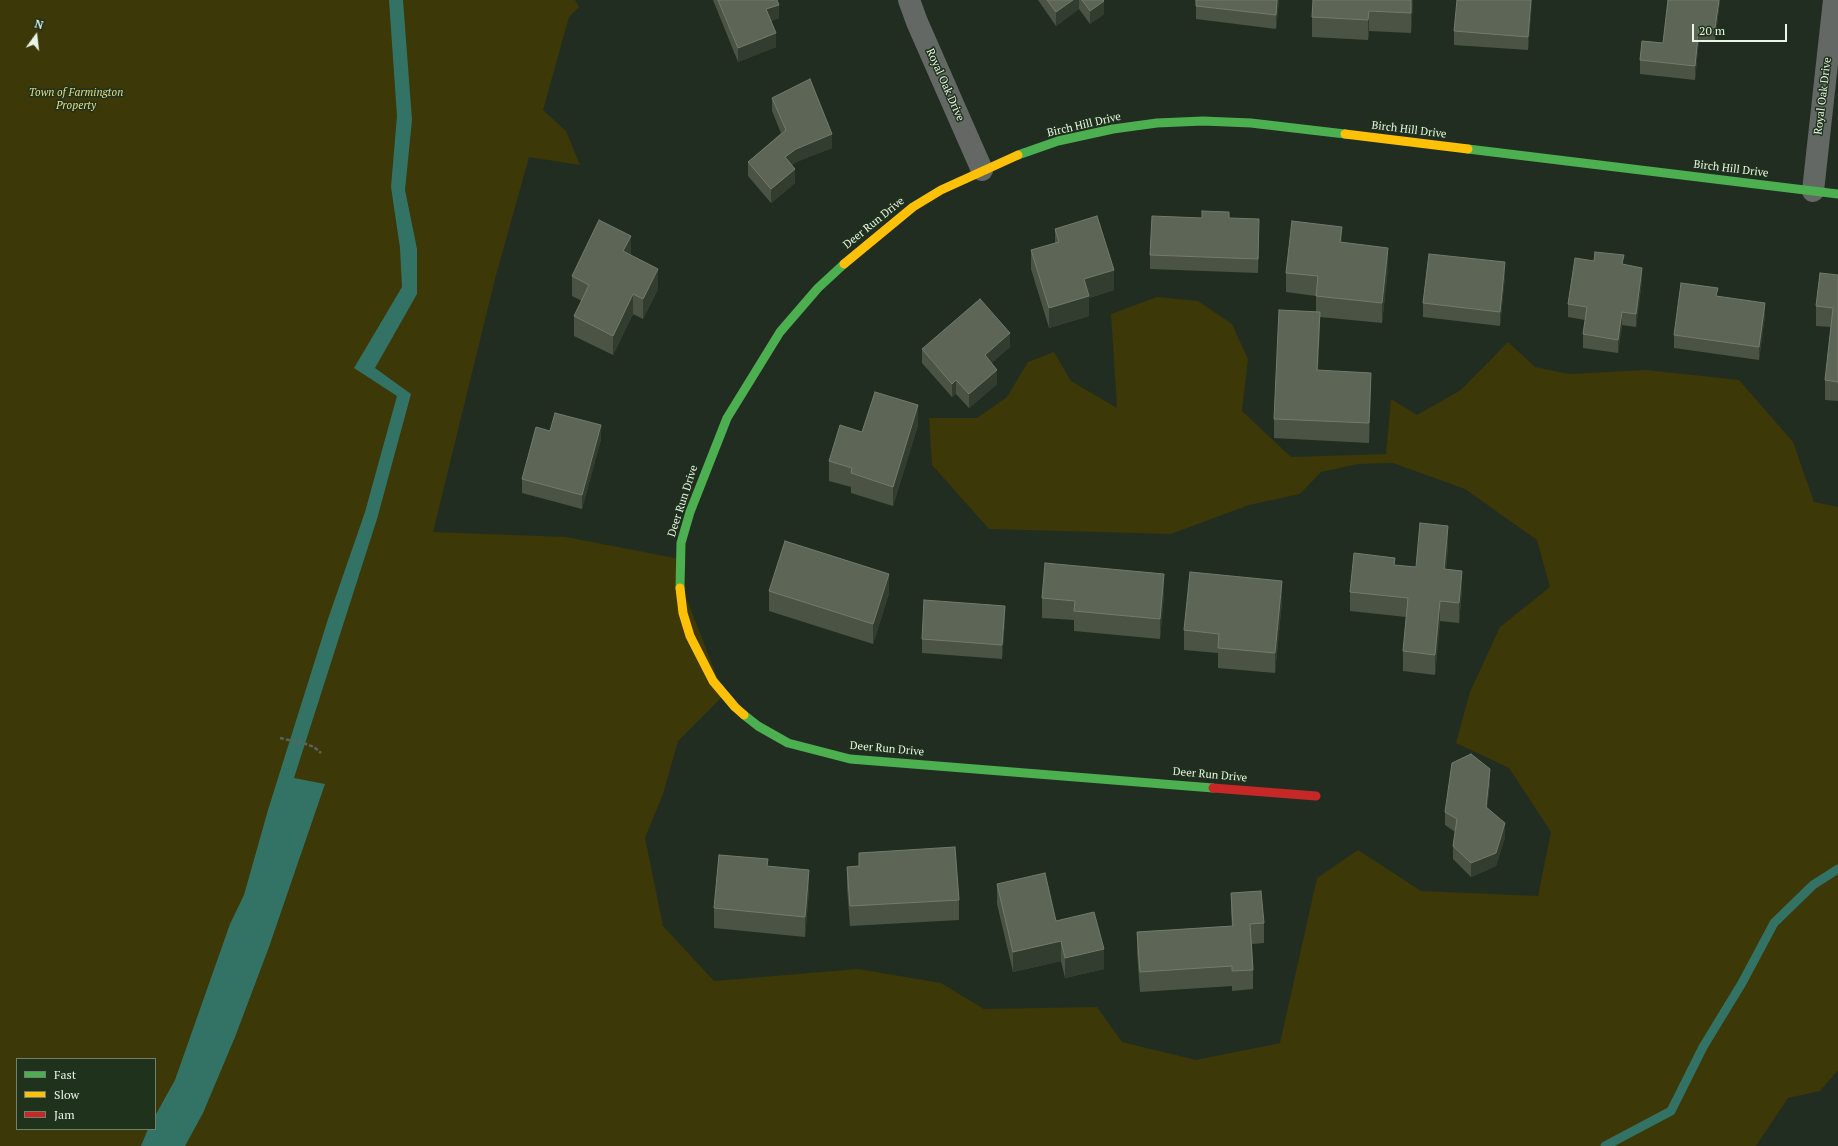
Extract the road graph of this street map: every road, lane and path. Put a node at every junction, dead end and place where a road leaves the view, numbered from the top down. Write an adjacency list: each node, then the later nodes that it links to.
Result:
1 (909, 0): 3 (street, Royal Oak Drive)
2 (1834, 0): 4 (street, Royal Oak Drive)
3 (982, 170): 4 (street, Birch Hill Drive); 8 (street, Deer Run Drive)
4 (1813, 191): 5 (street, Birch Hill Drive)
5 (1838, 194)
6 (280, 738): 7 (path)
7 (321, 753)
8 (1316, 796)

